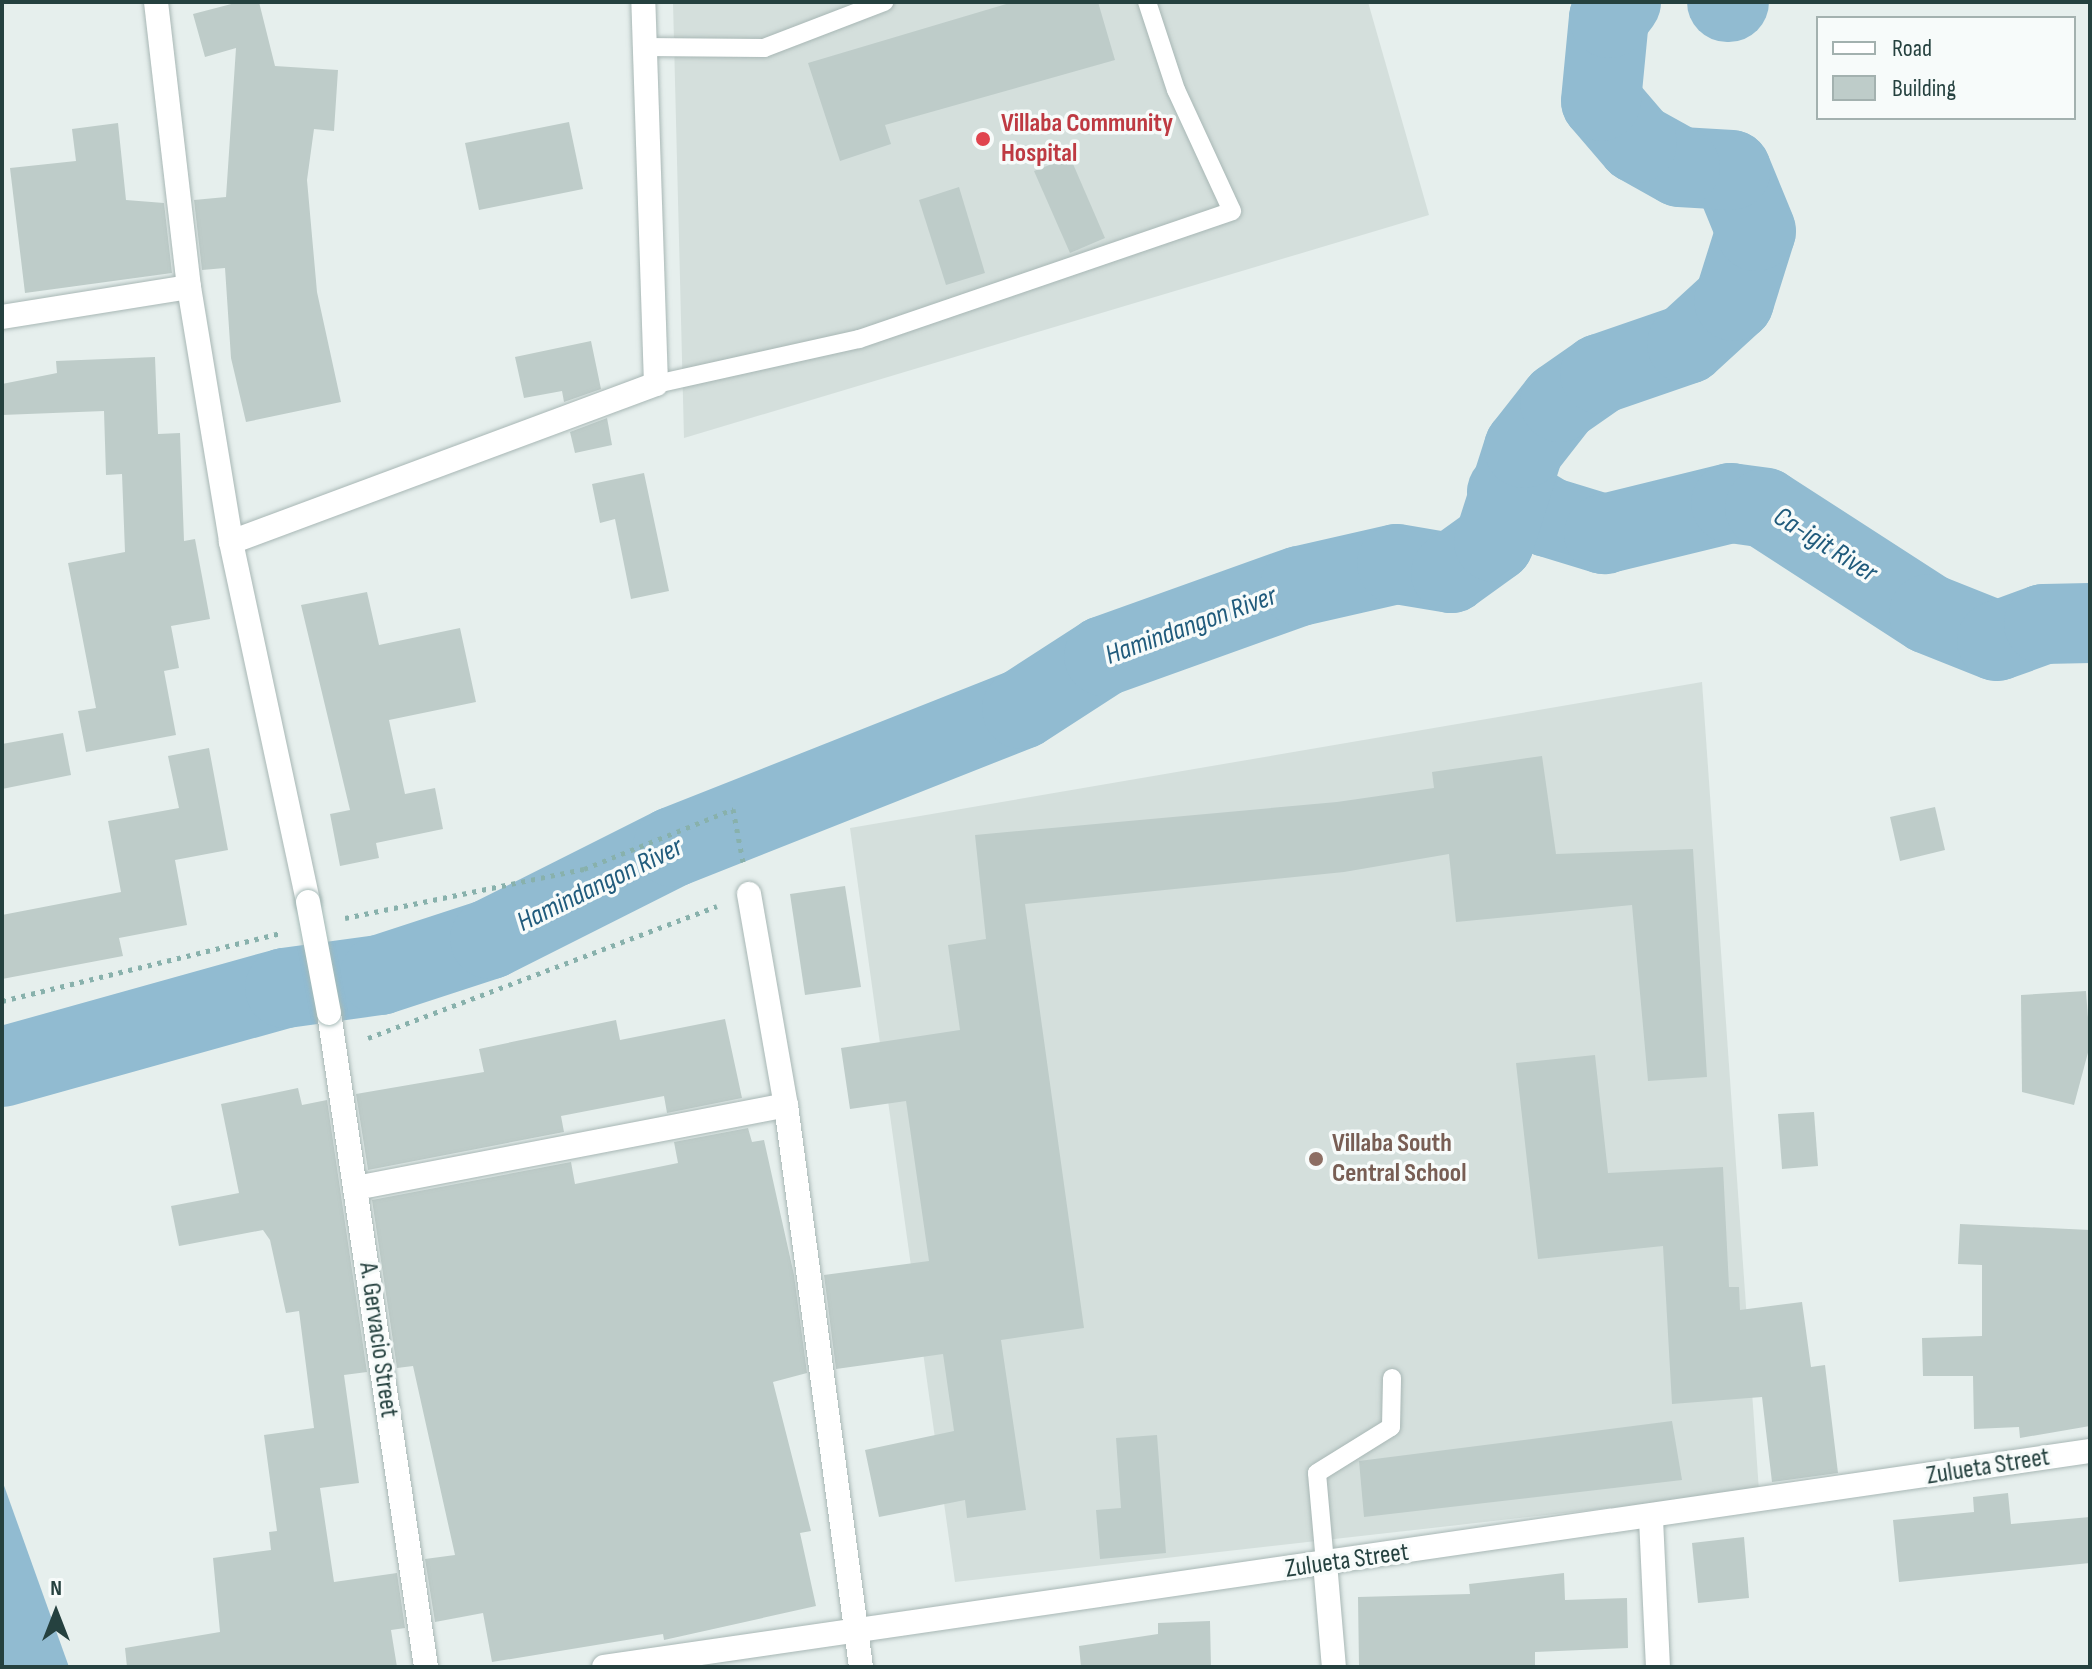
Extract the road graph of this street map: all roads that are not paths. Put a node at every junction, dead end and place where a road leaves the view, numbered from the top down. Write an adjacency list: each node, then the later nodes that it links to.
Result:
1 (156, 2): 6 (street, A. Gervacio Street)
2 (643, 2): 5 (street)
3 (884, 2): 5 (lane)
4 (1147, 2): 8 (lane)
5 (644, 47): 8 (street)
6 (189, 287): 7 (street); 9 (street, A. Gervacio Street)
7 (2, 317)
8 (656, 384): 9 (street)
9 (231, 542): 12 (street, A. Gervacio Street, bridge)
10 (749, 894): 11 (street)
11 (786, 1105): 12 (street); 17 (street)
12 (356, 1188): 18 (street, A. Gervacio Street)
13 (1392, 1378): 16 (lane)
14 (2090, 1451): 15 (street, Zulueta Street)
15 (1651, 1519): 16 (street, Zulueta Street); 22 (street)
16 (1325, 1563): 17 (street, Zulueta Street); 21 (street)
17 (857, 1634): 19 (street, Zulueta Street); 20 (street)
18 (426, 1667)
19 (604, 1667)
20 (861, 1667)
21 (1334, 1667)
22 (1658, 1667)

